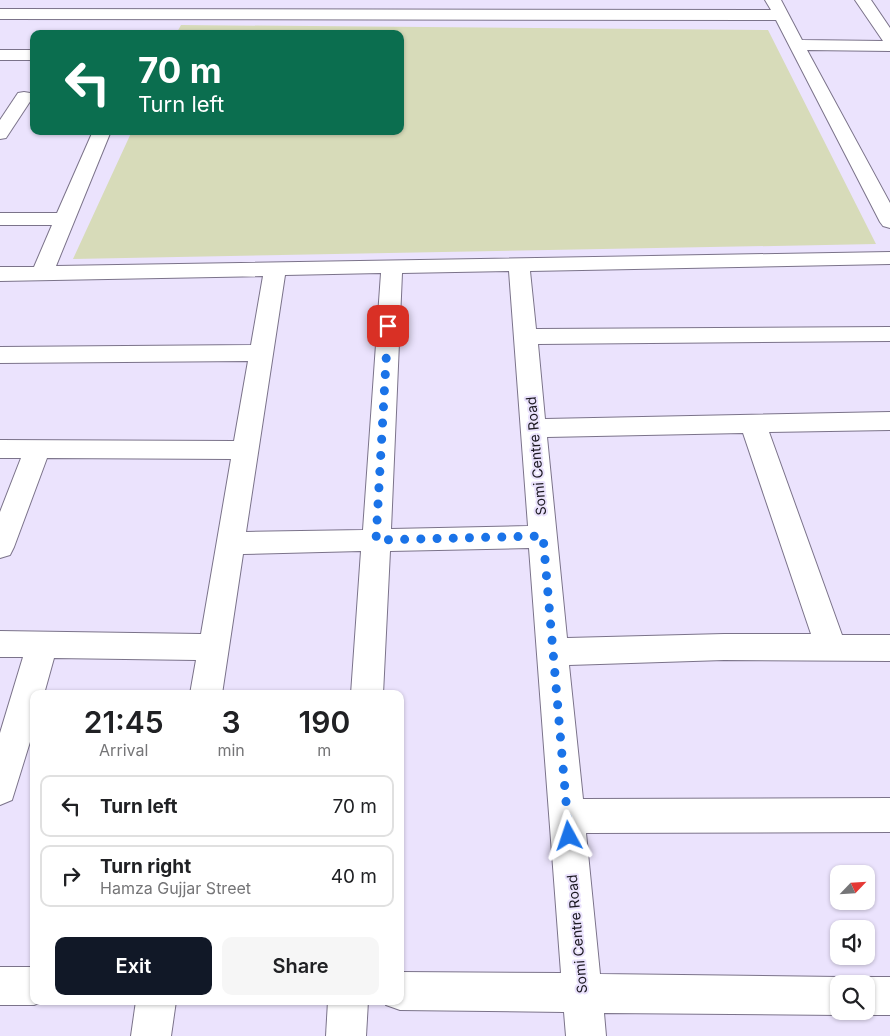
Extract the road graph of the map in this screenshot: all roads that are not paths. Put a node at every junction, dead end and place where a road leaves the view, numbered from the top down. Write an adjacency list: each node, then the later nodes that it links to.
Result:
1 (156, 0): 11 (street)
2 (240, 0): 9 (street)
3 (610, 0): 10 (street)
4 (866, 5): 7 (street); 13 (street)
5 (693, 7): 6 (street); 10 (street)
6 (777, 7): 14 (street)
7 (890, 9)
8 (0, 14): 11 (street)
9 (236, 15): 10 (street); 11 (street)
10 (614, 15)
11 (150, 16): 12 (street)
12 (144, 30)
13 (890, 39)
14 (797, 45): 15 (street); 21 (street)
15 (890, 46)
16 (0, 55): 17 (street)
17 (30, 55)
18 (22, 96): 19 (street)
19 (0, 134)
20 (100, 135): 23 (street)
21 (884, 199): 24 (street)
22 (0, 219): 23 (street)
23 (64, 219): 29 (street)
24 (890, 222)
25 (890, 258): 26 (street)
26 (519, 265): 27 (street); 32 (street, Somi Centre Road)
27 (392, 267): 28 (street); 42 (street)
28 (275, 269): 29 (street); 33 (street)
29 (42, 273): 30 (street)
30 (0, 274)
31 (890, 334): 32 (street)
32 (525, 337): 37 (street, Somi Centre Road)
33 (262, 353): 34 (street); 40 (street)
34 (0, 355)
35 (890, 420): 36 (street)
36 (753, 424): 37 (street); 48 (street)
37 (533, 428): 41 (street, Somi Centre Road)
38 (0, 449): 39 (street)
39 (38, 449): 40 (street); 44 (street)
40 (246, 450): 43 (street)
41 (543, 536): 42 (street); 50 (street, Somi Centre Road)
42 (376, 540): 43 (street); 52 (street)
43 (231, 542): 47 (street)
44 (0, 547)
45 (0, 644): 46 (street)
46 (42, 645): 47 (street); 53 (street)
47 (214, 646): 51 (street)
48 (831, 648): 49 (street); 50 (street)
49 (890, 648)
50 (552, 652): 55 (street, Somi Centre Road)
51 (207, 690)
52 (366, 690)
53 (0, 789)
54 (890, 815): 55 (street)
55 (567, 816): 59 (street, Somi Centre Road)
56 (0, 986): 57 (street)
57 (30, 986)
58 (404, 991): 59 (street)
59 (582, 993): 60 (street); 67 (street, Somi Centre Road)
60 (830, 996)
61 (875, 996): 62 (street)
62 (890, 996)
63 (155, 1005): 65 (street)
64 (348, 1005): 66 (street)
65 (151, 1036)
66 (346, 1036)
67 (586, 1036)

